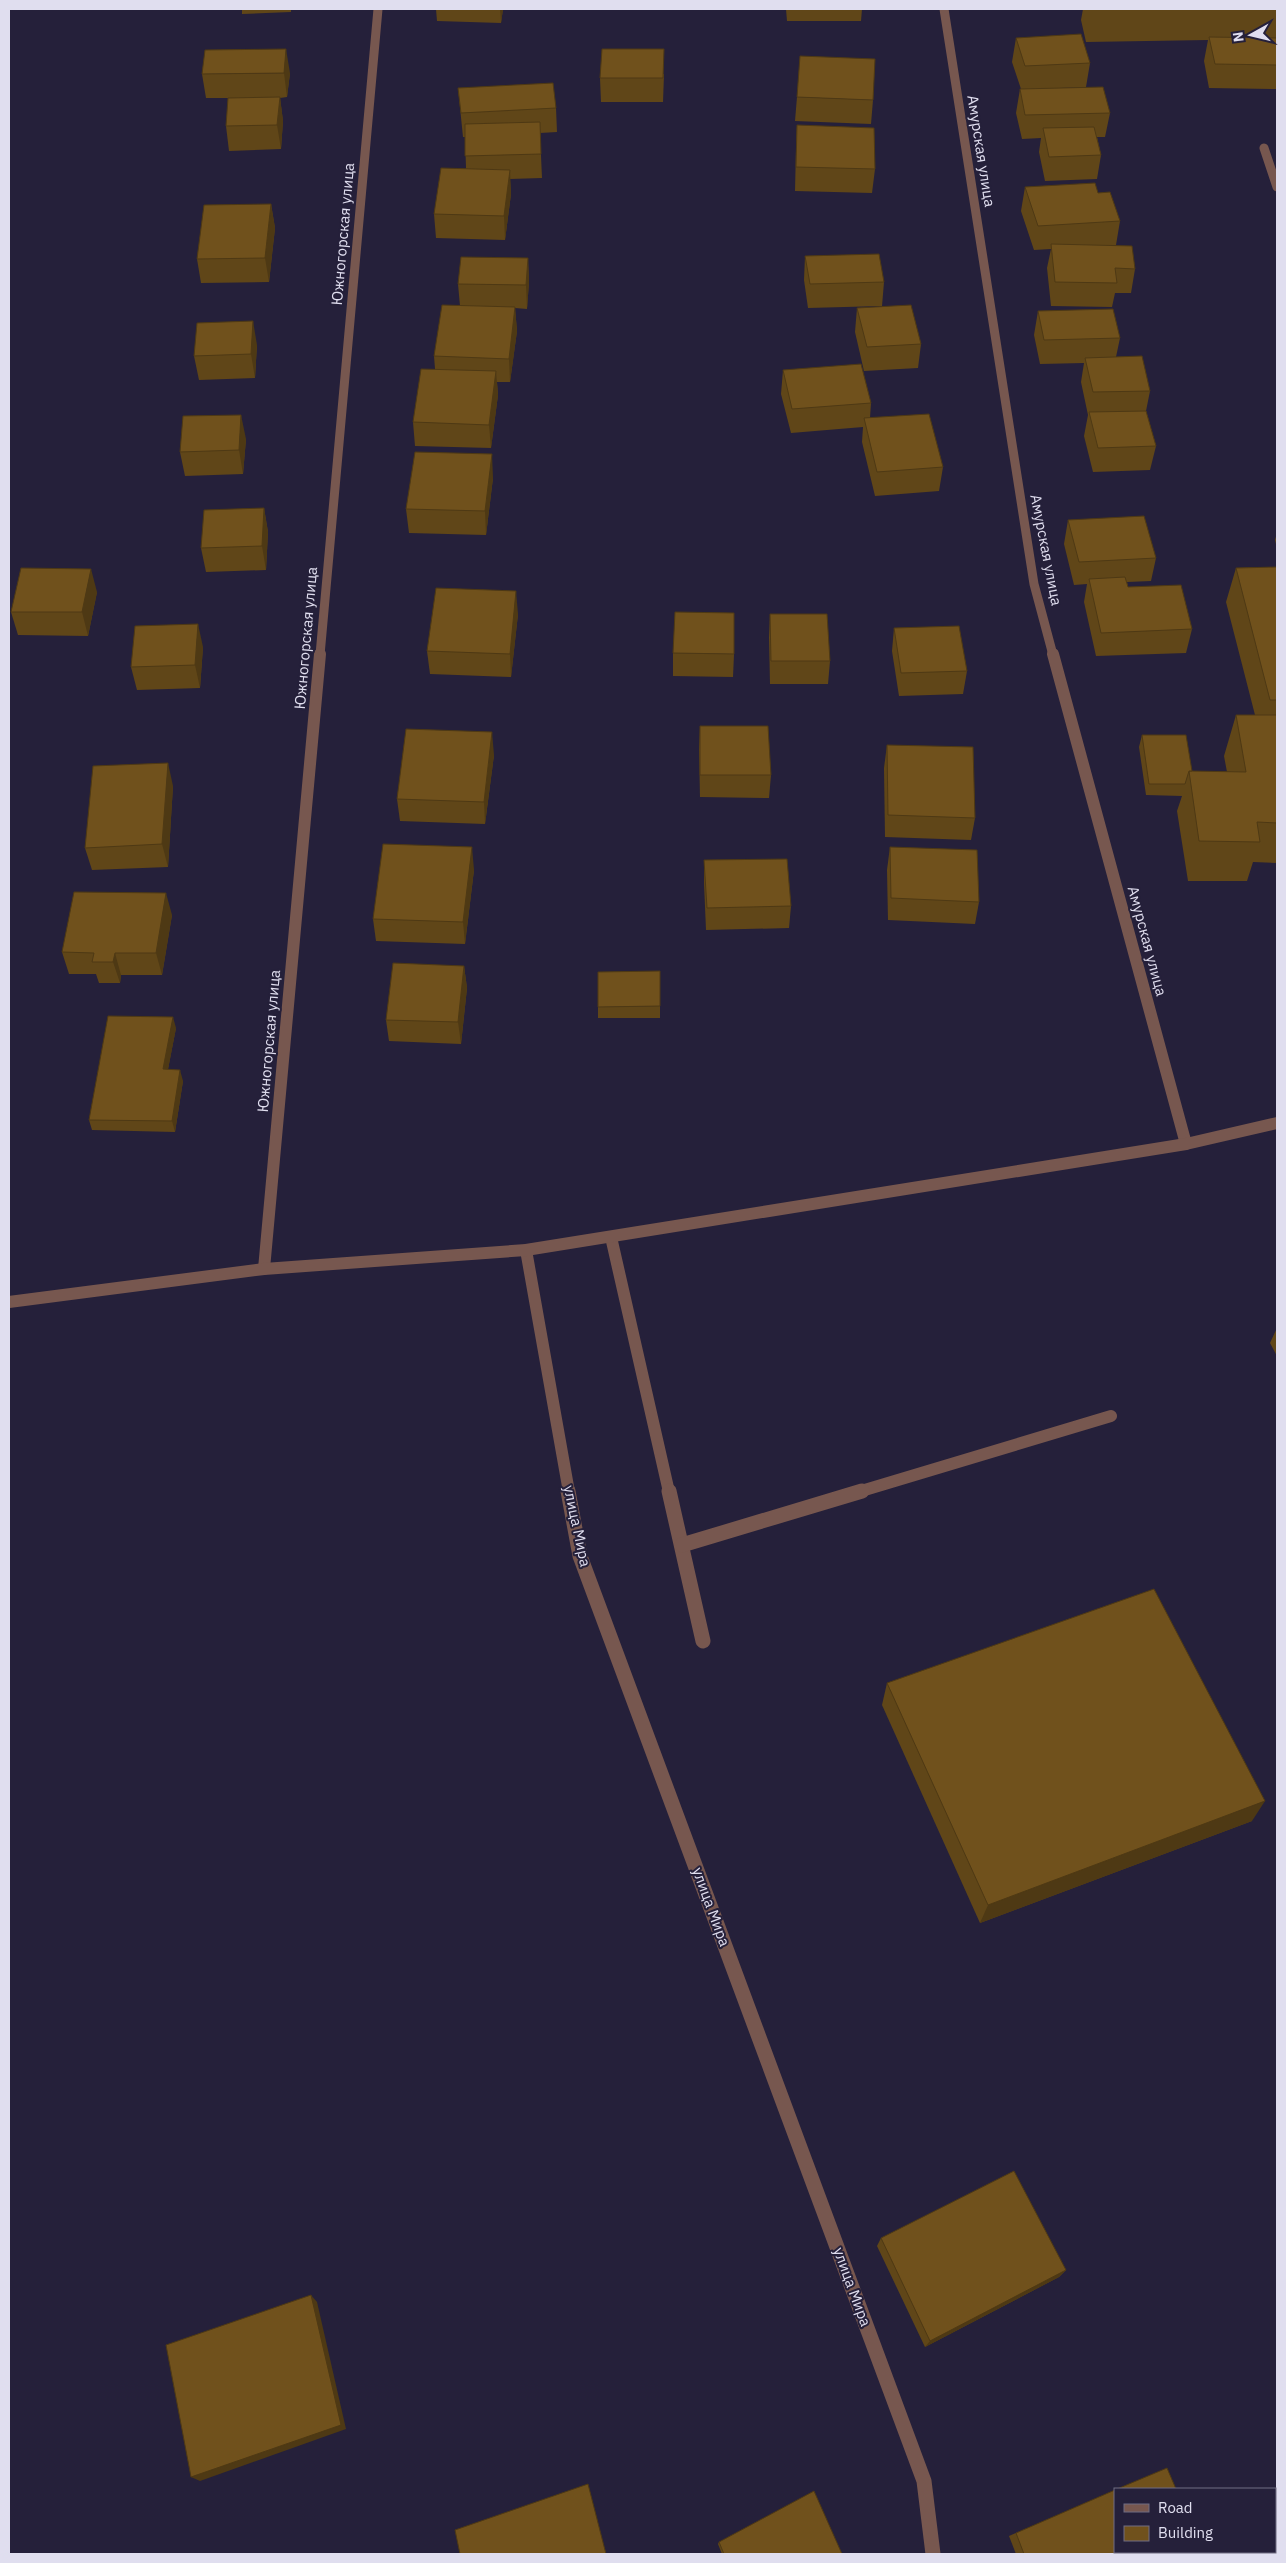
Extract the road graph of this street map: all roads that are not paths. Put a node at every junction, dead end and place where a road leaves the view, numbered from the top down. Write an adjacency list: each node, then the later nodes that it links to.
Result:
1 (378, 9): 9 (street, Южногорская улица)
2 (944, 9): 6 (street, Амурская улица)
3 (1264, 148): 4 (street)
4 (1277, 187)
5 (1277, 1123): 6 (street)
6 (1186, 1144): 7 (street)
7 (611, 1236): 8 (street); 12 (street)
8 (526, 1250): 9 (street); 14 (street, улица Мира)
9 (264, 1269): 10 (street)
10 (9, 1302)
11 (1110, 1416): 12 (street)
12 (682, 1545): 13 (street)
13 (703, 1642)
14 (932, 2554)

